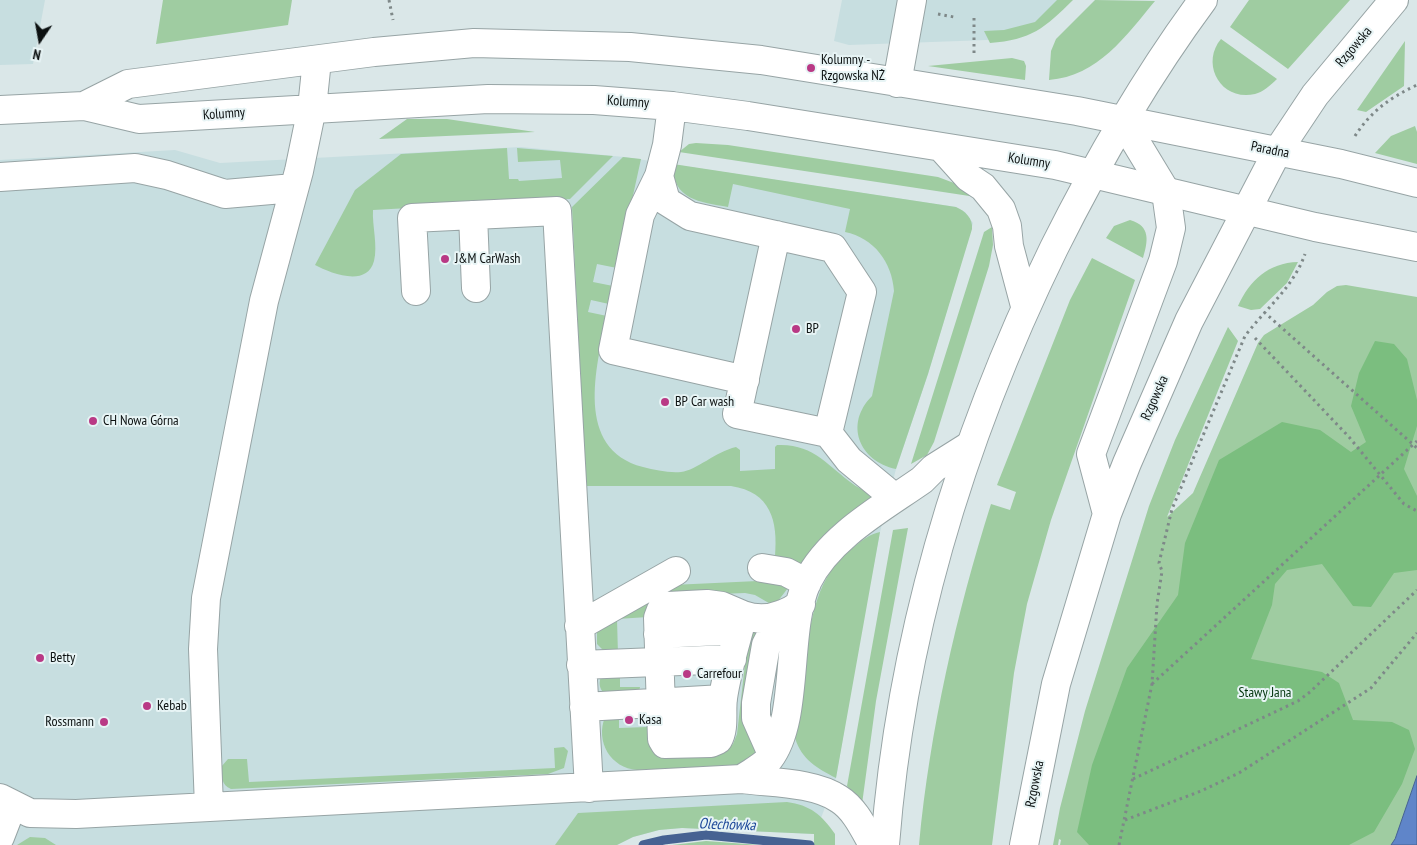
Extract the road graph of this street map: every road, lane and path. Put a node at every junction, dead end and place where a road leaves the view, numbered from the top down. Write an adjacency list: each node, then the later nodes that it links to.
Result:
1 (912, 0): 9 (street)
2 (1203, 0): 15 (street)
3 (1394, 0): 17 (street, Rzgowska)
4 (939, 15): 5 (path)
5 (954, 17)
6 (974, 18): 7 (path)
7 (974, 54)
8 (317, 60): 9 (street, Kolumny); 11 (street, Kolumny); 13 (street)
9 (897, 83): 15 (street, Kolumny)
10 (1417, 85): 18 (path)
11 (84, 106): 13 (street, Kolumny); 14 (street, Kolumny)
12 (672, 106): 13 (street, Kolumny); 16 (street, Kolumny); 20 (street)
13 (312, 108): 23 (street)
14 (0, 110)
15 (1123, 120): 17 (street, Paradna); 19 (street); 24 (street)
16 (942, 147): 19 (street, Kolumny); 32 (street)
17 (1277, 152): 18 (street, Paradna); 25 (street, Rzgowska)
18 (1341, 164): 22 (street, Paradna)
19 (1092, 174): 24 (street, Kolumny); 32 (street)
20 (659, 176): 28 (street); 35 (street)
21 (0, 178): 23 (street)
22 (1417, 183)
23 (294, 188): 62 (street)
24 (1166, 192): 25 (street); 43 (street)
25 (1245, 211): 27 (street); 43 (street, Rzgowska)
26 (473, 215): 30 (street); 31 (street); 49 (street)
27 (1315, 227): 29 (street); 33 (path)
28 (776, 235): 35 (street); 36 (street)
29 (1417, 247)
30 (476, 288)
31 (416, 291)
32 (1025, 306): 38 (street)
33 (1264, 312): 39 (path); 54 (path)
34 (1255, 338): 40 (path)
35 (745, 380): 36 (street)
36 (828, 433): 41 (street)
37 (1417, 441): 39 (path)
38 (969, 446): 41 (street); 66 (street)
39 (1415, 446): 40 (path)
40 (1380, 474): 42 (path); 54 (path)
41 (895, 498): 47 (street)
42 (1417, 511)
43 (1107, 514): 67 (street, Rzgowska)
44 (762, 568): 47 (street)
45 (676, 572): 49 (street)
46 (1417, 590): 58 (path)
47 (797, 600): 48 (street); 59 (street)
48 (741, 623): 51 (street); 52 (street)
49 (579, 626): 53 (street)
50 (1417, 633): 63 (path)
51 (732, 659): 52 (street); 56 (street)
52 (659, 662): 53 (street); 57 (street)
53 (581, 665): 55 (street)
54 (1152, 684): 58 (path)
55 (584, 707): 57 (street); 60 (street)
56 (723, 709): 57 (street); 57 (street)
57 (661, 712)
58 (1133, 779): 63 (path)
59 (742, 780): 60 (street); 65 (street)
60 (588, 788): 62 (street)
61 (6, 802): 62 (street); 64 (street)
62 (209, 807)
63 (1124, 820): 68 (path)
64 (0, 837)
65 (873, 845)
66 (885, 845)
67 (1024, 845)
68 (1119, 845)

